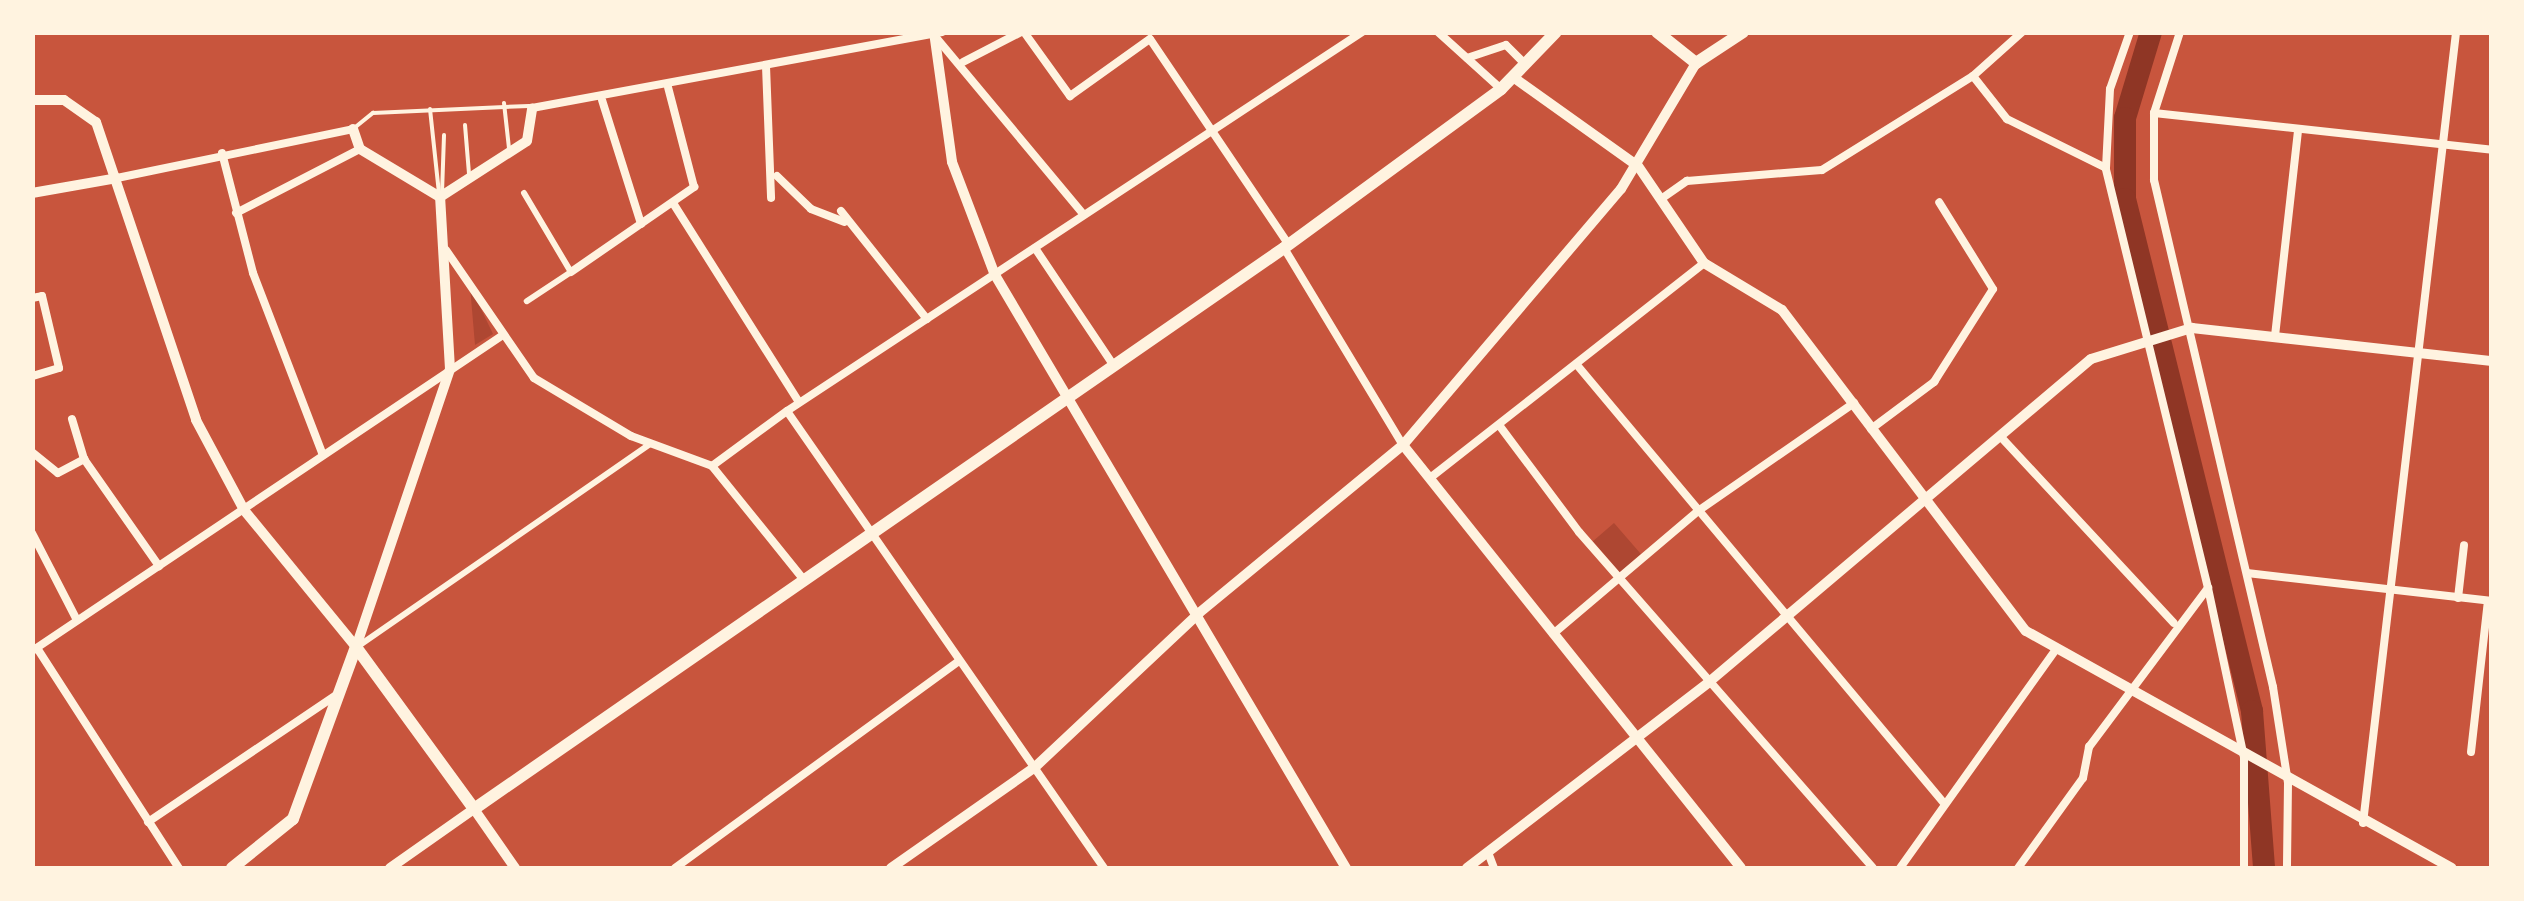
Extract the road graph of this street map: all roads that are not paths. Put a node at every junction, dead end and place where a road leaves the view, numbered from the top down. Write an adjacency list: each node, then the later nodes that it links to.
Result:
1 (1022, 32): 13 (street); 29 (street)
2 (1362, 32): 29 (street)
3 (1438, 32): 12 (street)
4 (1556, 32): 15 (highway)
5 (1658, 32): 14 (highway)
6 (1742, 32): 14 (highway)
7 (2022, 32): 17 (street)
8 (2130, 32): 38 (street)
9 (2180, 32): 26 (street)
10 (2456, 32): 32 (street)
11 (937, 33): 13 (street); 16 (street); 59 (street)
12 (1467, 58): 15 (street); 20 (street)
13 (964, 62): 51 (street)
14 (1696, 63): 37 (street)
15 (1525, 64): 18 (highway)
16 (766, 66): 19 (street); 39 (street)
17 (1972, 76): 38 (street); 46 (street)
18 (1513, 77): 20 (highway); 37 (street)
19 (668, 87): 22 (street); 48 (street)
20 (1500, 89): 54 (highway)
21 (32, 100): 40 (street)
22 (602, 100): 24 (street); 52 (street)
23 (504, 104): 24 (lane); 25 (lane); 36 (lane)
24 (532, 108): 36 (street)
25 (430, 109): 28 (lane); 44 (lane)
26 (2154, 113): 30 (street); 63 (street)
27 (465, 125): 41 (lane)
28 (353, 129): 33 (street); 35 (street)
29 (1213, 129): 51 (street); 54 (street)
30 (2298, 130): 32 (street); 64 (street)
31 (444, 135): 44 (lane)
32 (2444, 145): 34 (street); 67 (street)
33 (360, 149): 44 (street); 50 (street)
34 (2492, 150)
35 (222, 153): 40 (street); 50 (street)
36 (510, 153): 41 (street)
37 (1638, 166): 46 (street); 82 (street)
38 (2106, 168): 66 (street)
39 (776, 176): 45 (street); 53 (street)
40 (117, 178): 42 (street); 89 (street)
41 (469, 179): 44 (street)
42 (32, 193)
43 (524, 193): 58 (street)
44 (440, 198): 56 (street)
45 (771, 198)
46 (1661, 199): 57 (street)
47 (1938, 202): 79 (street)
48 (673, 203): 52 (street); 74 (street)
49 (841, 211): 53 (street)
50 (236, 213): 84 (street)
51 (1084, 215): 55 (street)
52 (640, 224): 58 (street)
53 (852, 226): 62 (street)
54 (1287, 247): 70 (highway); 82 (street)
55 (1035, 248): 59 (street); 70 (street)
56 (446, 250): 65 (street); 71 (street)
57 (1704, 263): 69 (street); 75 (street)
58 (571, 272): 61 (street)
59 (995, 275): 62 (street); 73 (street)
60 (32, 298): 72 (street)
61 (526, 301)
62 (927, 320): 74 (street)
63 (2192, 328): 64 (street); 66 (street); 95 (street)
64 (2276, 336): 67 (street)
65 (500, 337): 71 (street); 81 (street)
66 (2146, 341): 80 (street); 98 (street)
67 (2419, 352): 68 (street); 99 (street)
68 (2492, 362)
69 (1578, 365): 78 (street); 90 (street)
70 (1114, 366): 73 (highway)
71 (450, 369): 84 (street); 107 (street)
72 (32, 376)
73 (1068, 397): 92 (highway); 102 (street)
74 (799, 402): 76 (street)
75 (1854, 403): 79 (street); 90 (street)
76 (787, 411): 86 (street); 92 (street)
77 (72, 420): 85 (street)
78 (1499, 425): 87 (street); 96 (street)
79 (1871, 429): 88 (street)
80 (2000, 436): 88 (street); 105 (street)
81 (650, 444): 86 (street); 107 (street)
82 (1403, 445): 87 (street); 102 (street)
83 (32, 452): 85 (street)
84 (323, 455): 89 (street)
85 (84, 459): 94 (street)
86 (712, 466): 97 (street)
87 (1430, 478): 106 (street)
88 (1925, 499): 103 (street); 109 (street)
89 (244, 510): 94 (street); 107 (street)
90 (1698, 512): 96 (street); 103 (street)
91 (32, 533): 104 (street)
92 (868, 536): 97 (highway); 110 (street)
93 (2464, 545): 100 (street)
94 (159, 566): 104 (street)
95 (2248, 573): 99 (street); 118 (street)
96 (1620, 577): 106 (street); 111 (street)
97 (804, 580): 120 (highway)
98 (2208, 588): 105 (street); 116 (street)
99 (2394, 591): 100 (street); 122 (street)
100 (2458, 598): 101 (street)
101 (2490, 601): 115 (street)
102 (1199, 613): 117 (street); 133 (street)
103 (1787, 616): 111 (street); 119 (street)
104 (77, 620): 108 (street)
105 (2174, 623): 112 (street)
106 (1553, 634): 114 (street)
107 (356, 647): 113 (highway); 120 (highway)
108 (35, 649): 121 (street)
109 (2055, 651): 112 (street); 119 (street)
110 (959, 660): 117 (street); 130 (street)
111 (1708, 682): 114 (street); 136 (street)
112 (2130, 691): 116 (street); 138 (street)
113 (340, 692): 121 (street); 127 (highway)
114 (1637, 739): 123 (street); 125 (street)
115 (2471, 752)
116 (2244, 758): 118 (street); 139 (street)
117 (1034, 768): 124 (street); 132 (street)
118 (2288, 783): 122 (street); 140 (street)
119 (1943, 802): 137 (street)
120 (474, 810): 128 (street); 129 (street)
121 (148, 822): 126 (street)
122 (2363, 824): 141 (street)
123 (1489, 855): 134 (street); 135 (street)
124 (907, 864): 131 (street)
125 (1735, 866)
126 (179, 868)
127 (232, 868)
128 (390, 868)
129 (515, 868)
130 (675, 868)
131 (891, 868)
132 (1104, 868)
133 (1346, 868)
134 (1467, 868)
135 (1494, 868)
136 (1873, 868)
137 (1900, 868)
138 (2018, 868)
139 (2244, 868)
140 (2287, 868)
141 (2451, 868)

